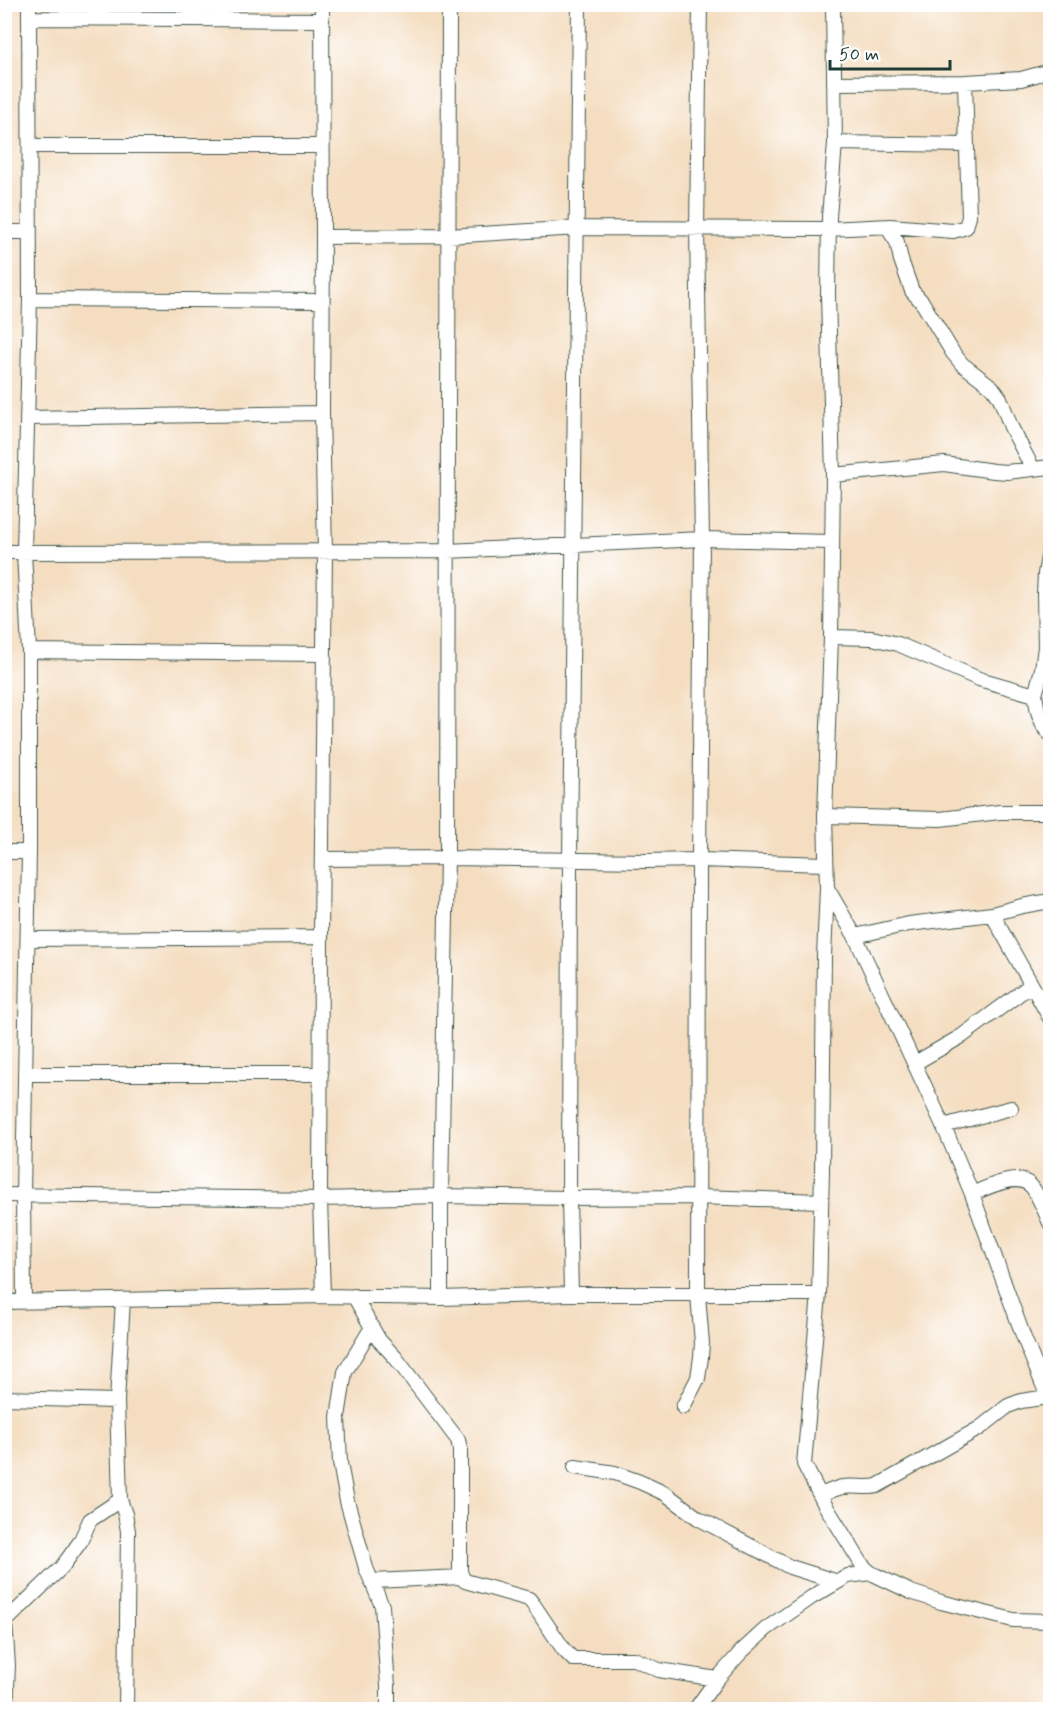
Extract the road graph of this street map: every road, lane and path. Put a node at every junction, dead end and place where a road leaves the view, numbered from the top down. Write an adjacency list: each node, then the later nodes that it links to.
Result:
1 (322, 4): 7 (street)
2 (449, 4): 21 (street)
3 (579, 4): 16 (street)
4 (700, 4): 17 (street)
5 (833, 4): 10 (street)
6 (29, 11): 7 (street); 12 (street)
7 (322, 20): 13 (street)
8 (1050, 71): 9 (street)
9 (966, 82): 10 (street); 14 (street)
10 (834, 83): 11 (street)
11 (835, 142): 14 (street); 18 (street)
12 (30, 146): 13 (street); 20 (street)
13 (322, 146): 22 (street)
14 (968, 146): 15 (street)
15 (890, 226): 18 (street); 28 (street)
16 (578, 228): 17 (street); 21 (street); 32 (street)
17 (697, 229): 18 (street); 30 (street)
18 (828, 229): 29 (street)
19 (4, 232): 20 (street)
20 (29, 232): 23 (street)
21 (448, 236): 22 (street); 34 (street)
22 (323, 237): 24 (street)
23 (30, 299): 24 (street); 26 (street)
24 (322, 302): 25 (street)
25 (322, 413): 26 (street); 37 (street)
26 (28, 418): 36 (street)
27 (1050, 467): 28 (street)
28 (1033, 469): 29 (street)
29 (833, 475): 31 (street)
30 (702, 539): 31 (street); 32 (street); 51 (street)
31 (832, 542): 38 (street)
32 (573, 545): 34 (street); 50 (street)
33 (1050, 546): 41 (street)
34 (447, 551): 37 (street); 48 (street)
35 (4, 552): 36 (street)
36 (24, 552): 37 (street); 39 (street)
37 (325, 552): 40 (street)
38 (831, 637): 42 (street); 45 (street)
39 (29, 651): 40 (street); 47 (street)
40 (324, 654): 49 (street)
41 (1046, 674): 42 (street)
42 (1035, 695): 43 (street)
43 (1050, 734)
44 (1050, 812): 45 (street)
45 (825, 816): 52 (street)
46 (4, 852): 47 (street)
47 (29, 852): 58 (street)
48 (447, 858): 49 (street); 50 (street); 69 (street)
49 (322, 859): 57 (street)
50 (570, 860): 51 (street); 71 (street)
51 (699, 860): 52 (street); 70 (street)
52 (825, 864): 53 (street)
53 (827, 888): 56 (street); 73 (street)
54 (1050, 901): 55 (street)
55 (992, 914): 56 (street); 59 (street)
56 (855, 936): 61 (street)
57 (321, 937): 58 (street); 63 (street)
58 (29, 939): 62 (street)
59 (1031, 985): 60 (street); 61 (street)
60 (1050, 1018)
61 (915, 1063): 65 (street)
62 (26, 1074): 63 (street); 68 (street)
63 (321, 1074): 72 (street)
64 (1011, 1108): 65 (street)
65 (943, 1126): 66 (street)
66 (972, 1194): 74 (street); 86 (street)
67 (4, 1195): 68 (street)
68 (23, 1195): 72 (street); 83 (street)
69 (441, 1196): 71 (street); 72 (street); 80 (street)
70 (698, 1197): 71 (street); 73 (street); 77 (street)
71 (569, 1198): 75 (street)
72 (320, 1199): 78 (street)
73 (822, 1201): 76 (street)
74 (1050, 1223)
75 (571, 1294): 77 (street); 80 (street)
76 (819, 1294): 77 (street); 90 (street)
77 (698, 1295): 88 (street)
78 (323, 1296): 79 (street); 81 (street)
79 (354, 1296): 80 (street); 84 (street)
80 (441, 1298)
81 (123, 1300): 83 (street); 87 (street)
82 (4, 1302): 83 (street)
83 (24, 1302)
84 (372, 1327): 93 (street); 94 (street)
85 (4, 1398): 87 (street)
86 (1049, 1400): 90 (street)
87 (117, 1401): 91 (street)
88 (683, 1407)
89 (574, 1467): 95 (street)
90 (820, 1495): 92 (street)
91 (120, 1500): 98 (street); 102 (street)
92 (871, 1573): 95 (street); 97 (street)
93 (462, 1577): 94 (street); 100 (street)
94 (372, 1581): 103 (street)
95 (838, 1582): 100 (street)
96 (4, 1607): 98 (street)
97 (1050, 1621)
98 (5, 1622): 99 (street)
99 (6, 1664): 101 (street)
100 (717, 1679): 104 (street)
101 (6, 1710)
102 (126, 1710)
103 (388, 1710)
104 (694, 1710)

